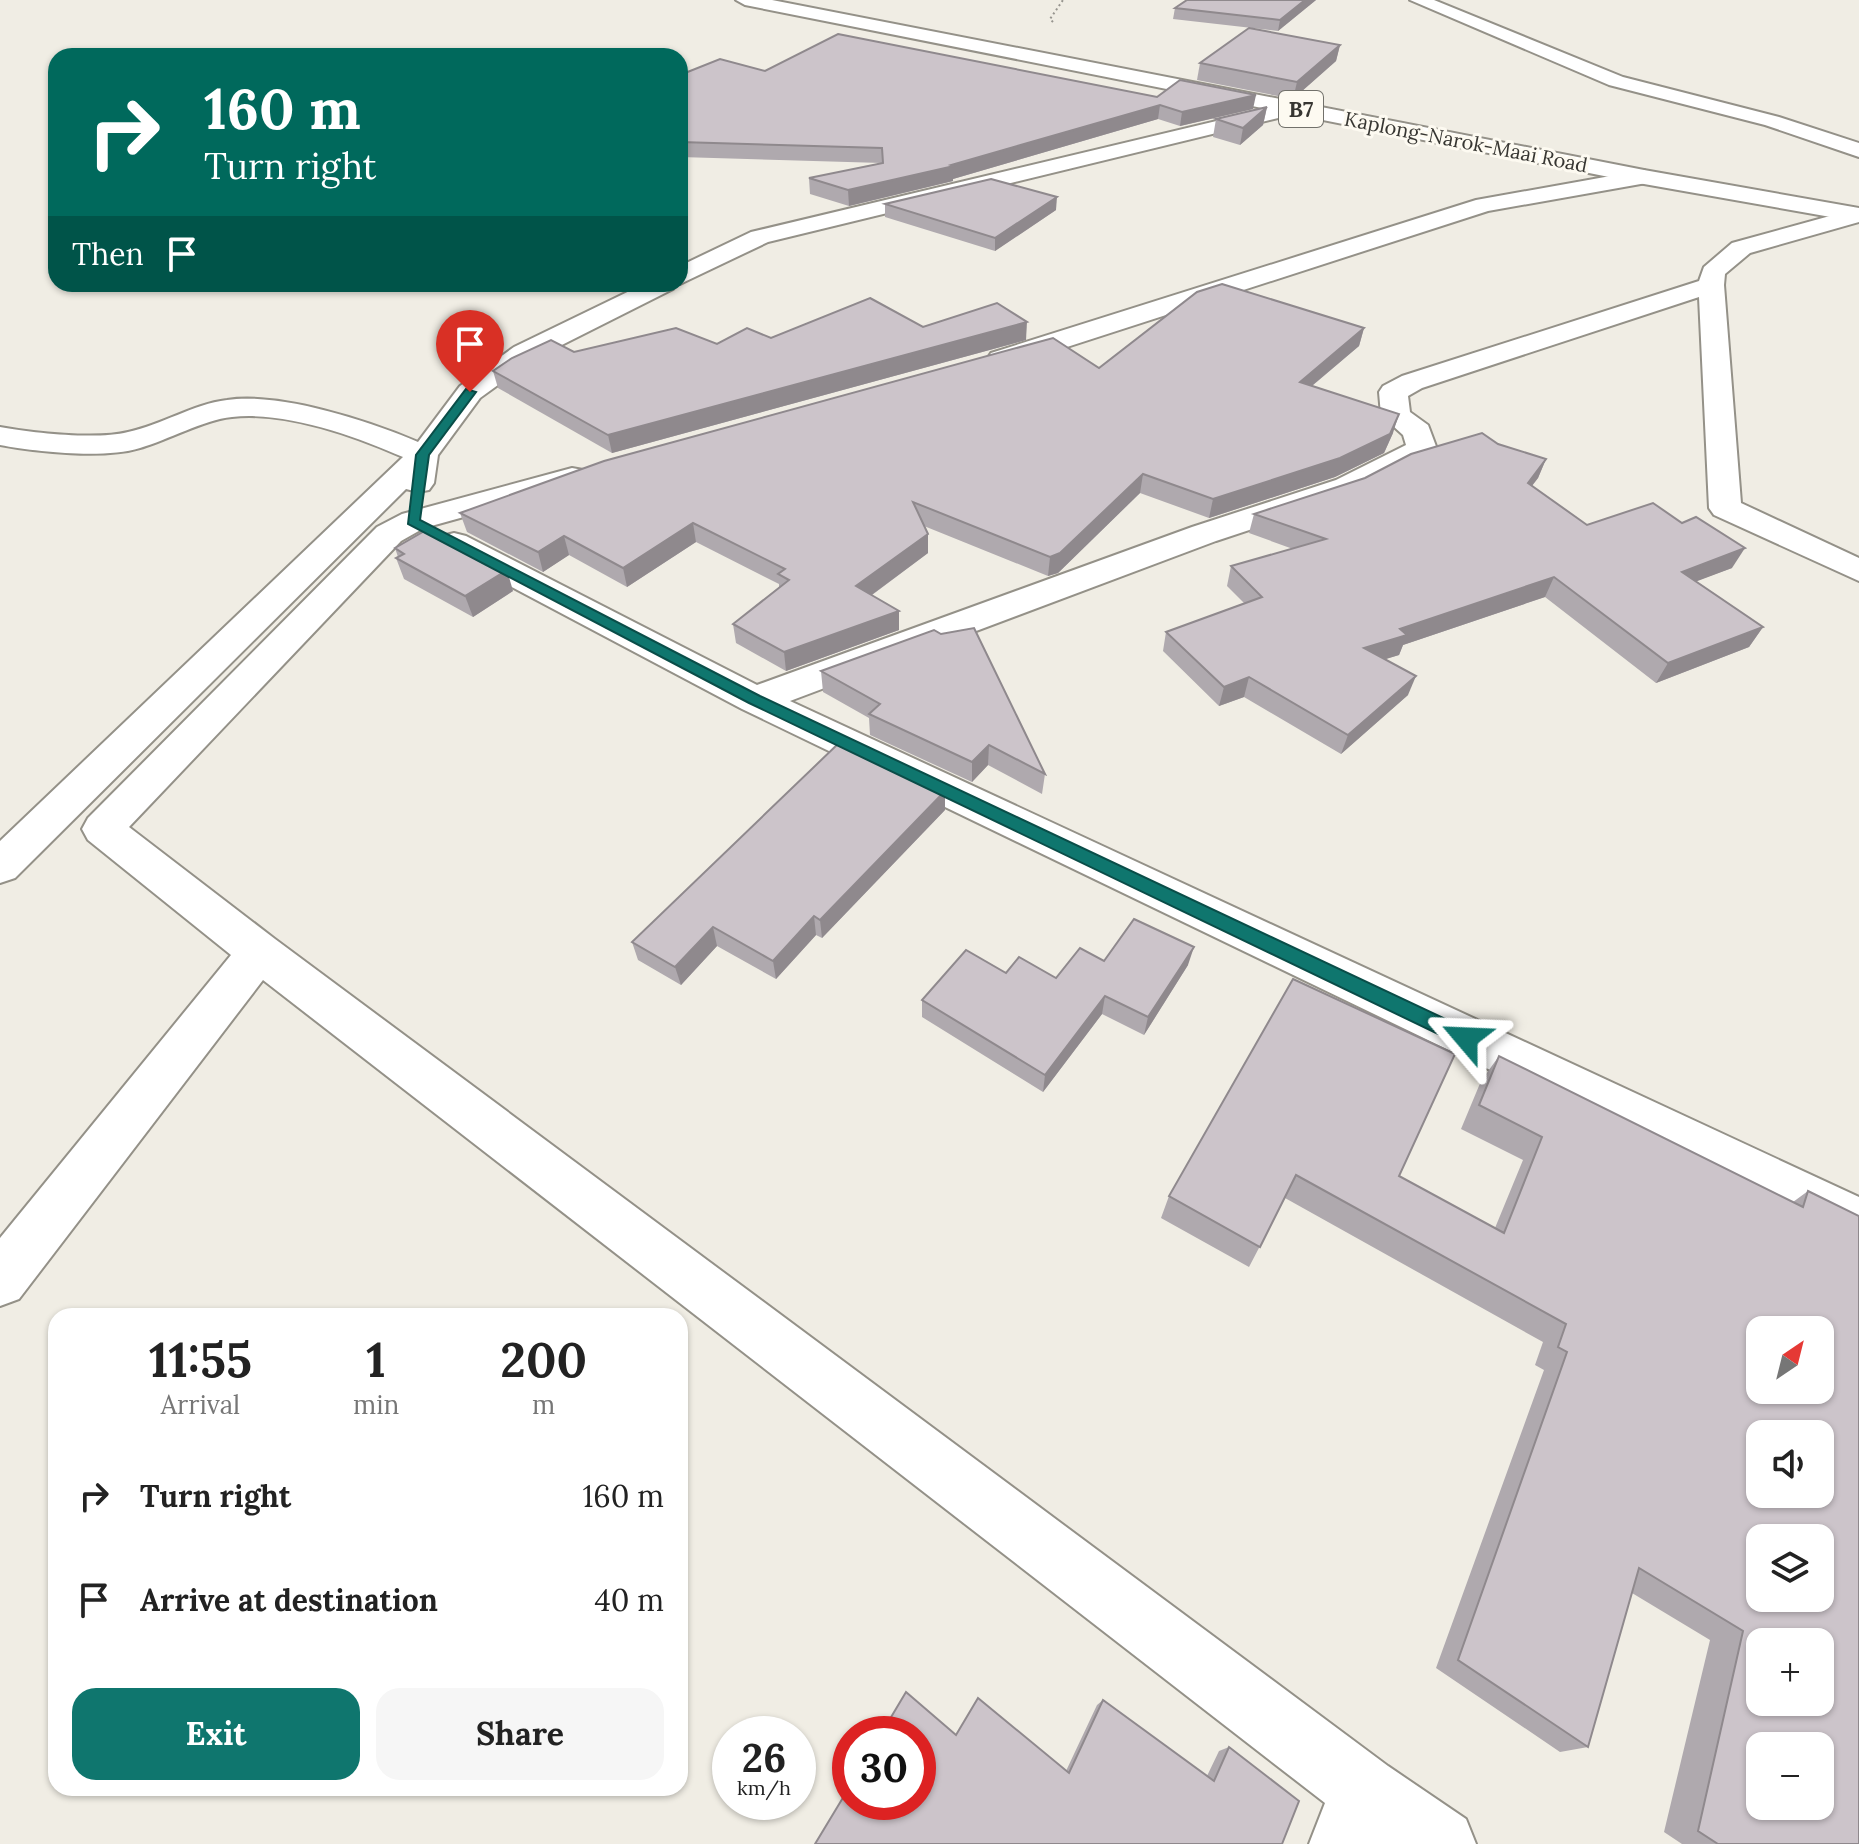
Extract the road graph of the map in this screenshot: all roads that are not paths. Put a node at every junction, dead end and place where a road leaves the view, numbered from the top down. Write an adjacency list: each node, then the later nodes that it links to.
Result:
1 (745, 0): 3 (main road, Kaplong-Narok-Maai Road / B7)
2 (1419, 0): 4 (main road)
3 (1296, 108): 5 (main road, Kaplong-Narok-Maai Road / B7); 7 (main road)
4 (1859, 150)
5 (1644, 177): 6 (main road, Kaplong-Narok-Maai Road / B7); 10 (main road)
6 (1859, 215): 8 (main road)
7 (688, 272)
8 (1711, 285): 15 (main road); 16 (main road)
9 (648, 292): 12 (main road)
10 (979, 365)
11 (0, 436): 12 (main road)
12 (423, 455): 14 (main road); 17 (main road)
13 (597, 471): 14 (main road)
14 (413, 521): 16 (main road); 18 (main road)
15 (1859, 571)
16 (755, 700): 19 (main road)
17 (0, 867)
18 (259, 952): 20 (main road); 21 (main road)
19 (1859, 1223)
20 (0, 1280)
21 (1354, 1817): 22 (main road)
22 (1441, 1844)

